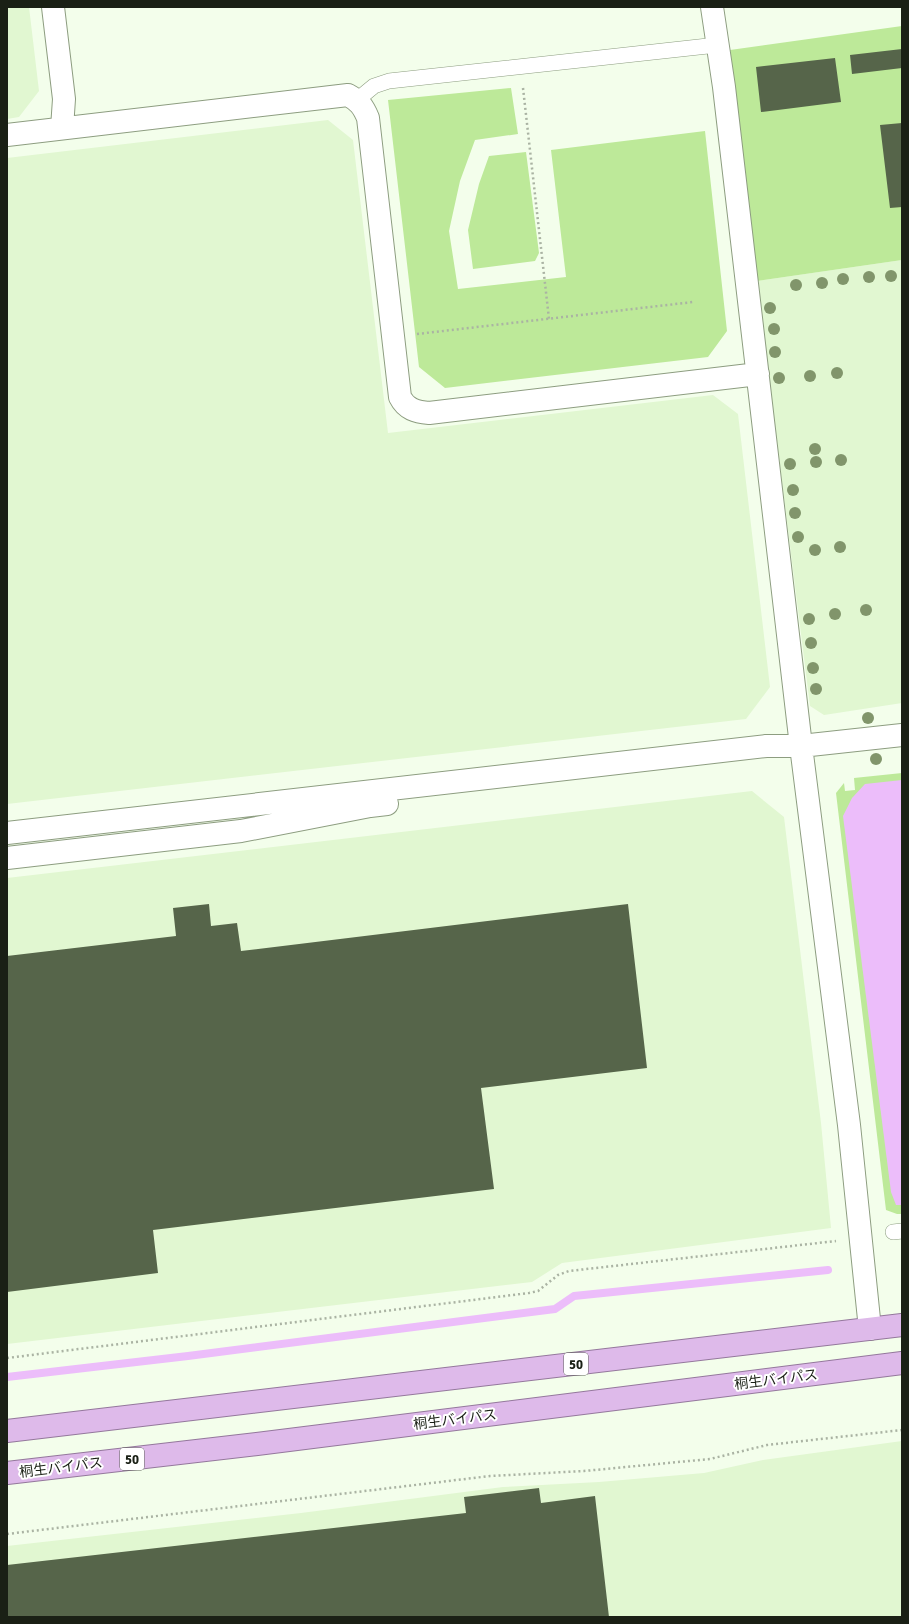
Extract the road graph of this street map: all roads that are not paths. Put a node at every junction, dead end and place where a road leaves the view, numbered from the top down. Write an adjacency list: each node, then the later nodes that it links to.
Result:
1 (53, 7): 5 (street)
2 (712, 7): 3 (street)
3 (717, 45): 4 (lane); 7 (street)
4 (357, 100): 5 (street); 7 (street)
5 (62, 128): 6 (street)
6 (7, 135)
7 (758, 374): 9 (street)
8 (902, 735): 9 (street)
9 (801, 746): 10 (street); 11 (street); 13 (street)
10 (7, 833)
11 (7, 858)
12 (902, 1324): 13 (highway, 50)
13 (870, 1329): 15 (highway, 50)
14 (902, 1363): 16 (highway, 桐生バイパス / 50)
15 (7, 1431)
16 (7, 1473)

